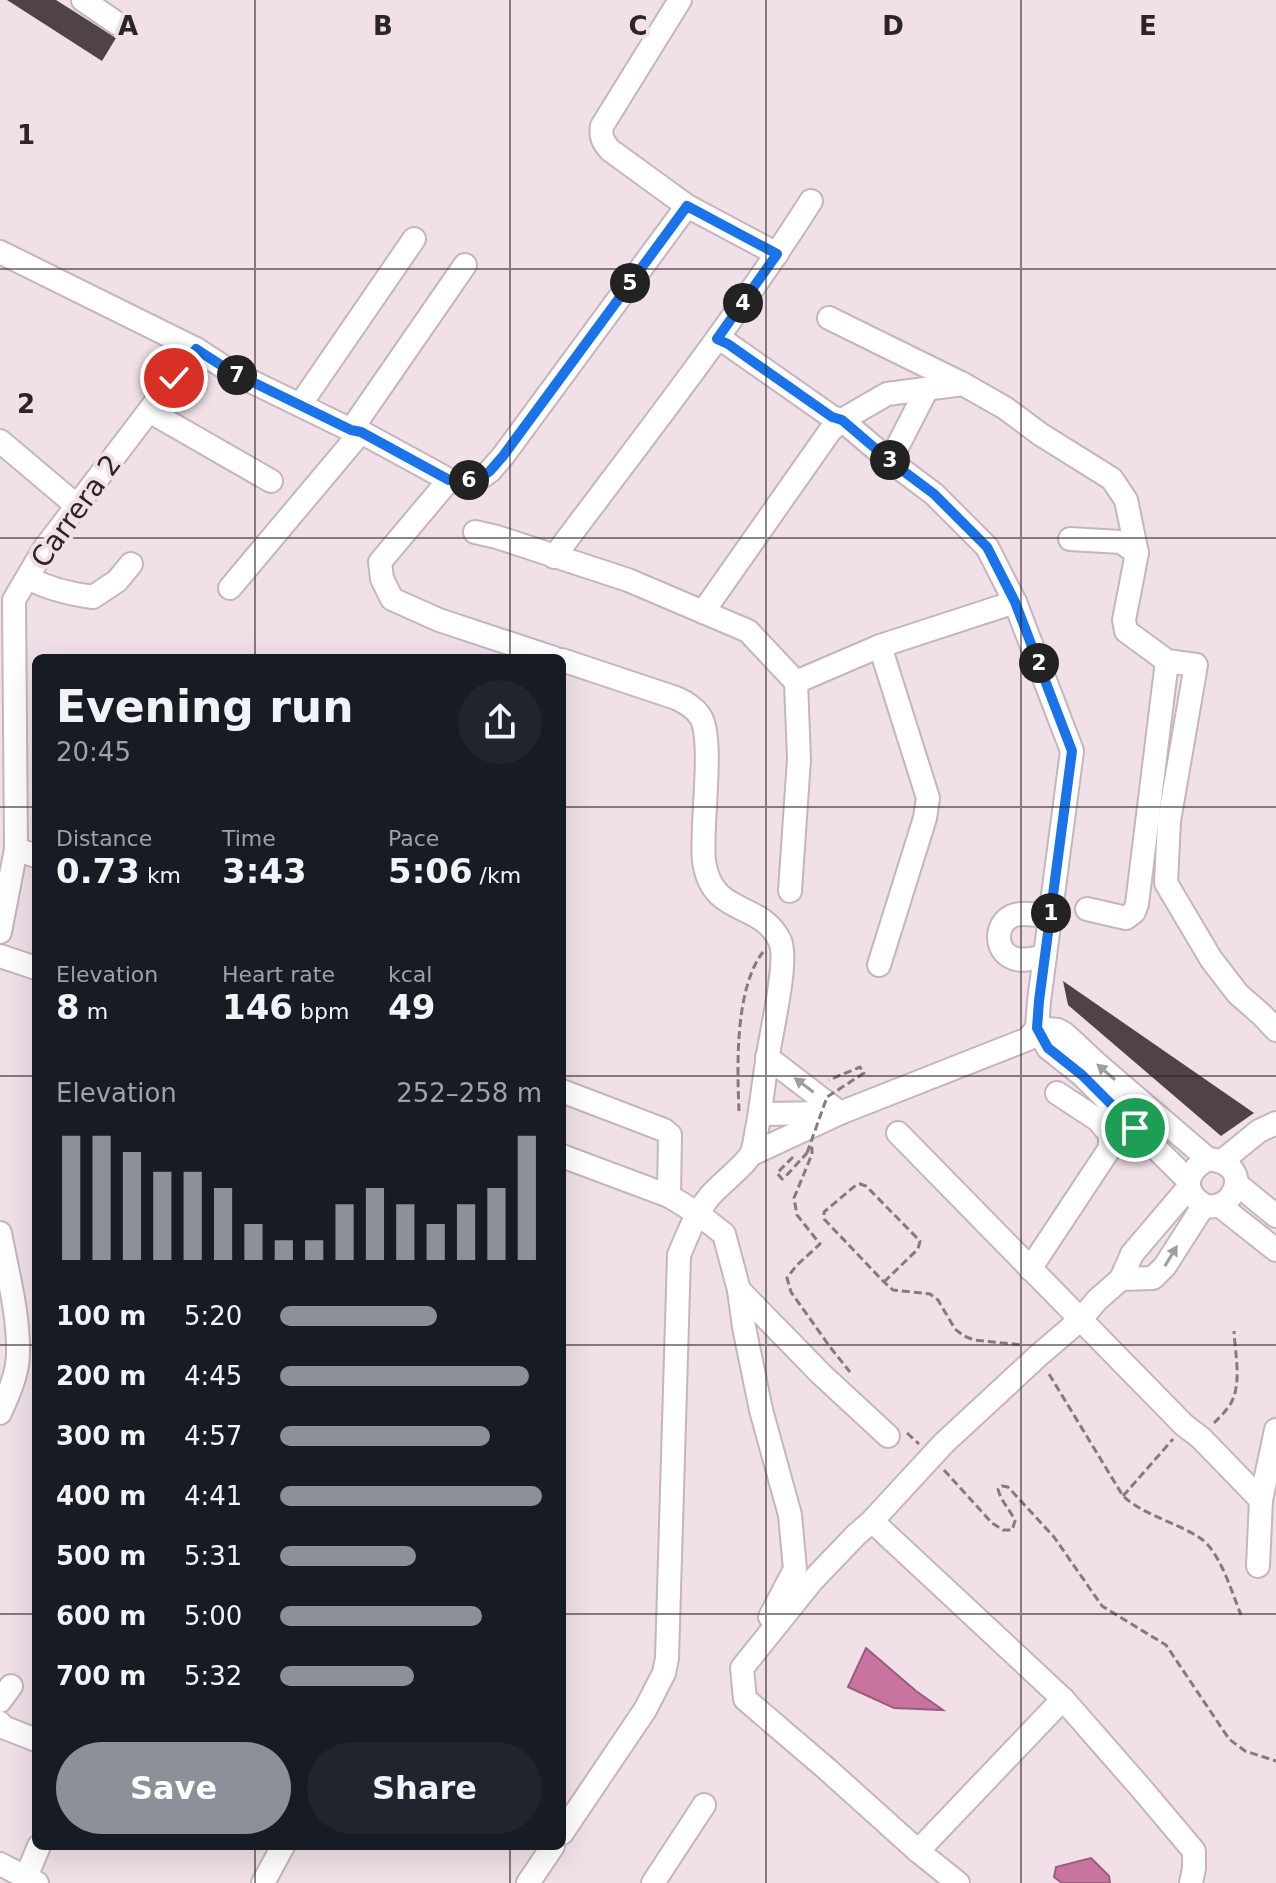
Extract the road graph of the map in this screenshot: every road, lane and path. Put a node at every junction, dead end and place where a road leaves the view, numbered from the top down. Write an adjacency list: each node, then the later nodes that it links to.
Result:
1 (83, 0): 3 (street)
2 (680, 0): 5 (street)
3 (118, 24)
4 (811, 201): 8 (street)
5 (687, 206): 8 (street); 21 (street)
6 (414, 239): 15 (street)
7 (0, 252): 12 (street)
8 (777, 254): 11 (street)
9 (465, 265): 18 (street)
10 (829, 318): 13 (street)
11 (717, 339): 17 (street); 27 (street)
12 (196, 349): 15 (street); 16 (street, Carrera 2)
13 (963, 384): 14 (street); 26 (street)
14 (927, 389): 17 (street); 20 (street)
15 (300, 405): 18 (street)
16 (149, 411): 22 (street); 23 (street, Carrera 2)
17 (842, 420): 20 (street); 33 (street)
18 (356, 431): 21 (street); 30 (street)
19 (0, 441): 23 (street)
20 (890, 461): 32 (street)
21 (449, 480): 35 (street)
22 (271, 481)
23 (77, 506): 29 (street, Carrera 2)
24 (475, 532): 27 (street)
25 (1070, 539): 26 (street)
26 (1137, 553): 37 (street)
27 (554, 557): 33 (street)
28 (131, 564): 29 (street)
29 (28, 578): 31 (street, Carrera 2)
30 (230, 588)
31 (7, 596): 39 (street, Carrera 2)
32 (1015, 602): 34 (street); 43 (street)
33 (703, 612): 38 (street)
34 (880, 646): 38 (street); 48 (street)
35 (542, 654)
36 (566, 661): 45 (street)
37 (1167, 661): 42 (street); 51 (street)
38 (796, 682): 41 (street)
39 (25, 755): 40 (street, Carrera 2)
40 (26, 853): 44 (street, Carrera 2)
41 (790, 891)
42 (1087, 909)
43 (1051, 917): 47 (street); 47 (street)
44 (2, 919)
45 (781, 942): 52 (street); 59 (path)
46 (0, 956): 49 (street)
47 (1045, 956): 50 (street)
48 (879, 965)
49 (32, 967)
50 (1037, 1028): 58 (street); 64 (street, one-way to 50); 65 (street)
51 (1276, 1030)
52 (767, 1057): 58 (street, one-way to 52); 59 (street)
53 (829, 1080): 78 (path, bridge)
54 (847, 1088): 55 (path, bridge)
55 (831, 1089)
56 (566, 1093): 66 (street)
57 (1057, 1093): 72 (street)
58 (840, 1113): 59 (street); 62 (street)
59 (750, 1118): 62 (street)
60 (1268, 1127): 64 (street)
61 (898, 1133): 72 (street)
62 (752, 1154): 68 (street)
63 (566, 1157): 66 (street)
64 (1225, 1168): 65 (street); 67 (street); 69 (street)
65 (1189, 1184): 67 (street); 73 (street)
66 (669, 1196): 68 (street)
67 (1212, 1205): 71 (street); 73 (street, one-way to 67)
68 (697, 1213): 74 (street); 94 (street)
69 (1276, 1216)
70 (0, 1233): 77 (street)
71 (1276, 1250)
72 (1030, 1269): 75 (street)
73 (1121, 1279): 75 (street)
74 (739, 1290): 81 (street); 88 (street)
75 (1081, 1319): 82 (street); 83 (street)
76 (1234, 1331): 82 (path)
77 (9, 1349): 79 (street)
78 (849, 1370)
79 (0, 1413)
80 (1276, 1430): 85 (street)
81 (894, 1431): 83 (path)
82 (1193, 1432): 84 (path); 85 (street)
83 (932, 1457): 86 (street); 92 (path)
84 (1123, 1496)
85 (1261, 1500): 87 (street)
86 (872, 1521): 88 (street); 89 (street)
87 (1258, 1566)
88 (742, 1668): 98 (street)
89 (1063, 1699): 98 (street); 105 (street)
90 (0, 1723): 91 (street)
91 (32, 1738)
92 (1276, 1761)
93 (704, 1805): 103 (street)
94 (566, 1827)
95 (38, 1850): 100 (street)
96 (281, 1850): 101 (street)
97 (550, 1850): 102 (street)
98 (918, 1851): 104 (street)
99 (0, 1864): 100 (street)
100 (31, 1880)
101 (263, 1883)
102 (528, 1883)
103 (653, 1883)
104 (958, 1883)
105 (1191, 1883)

